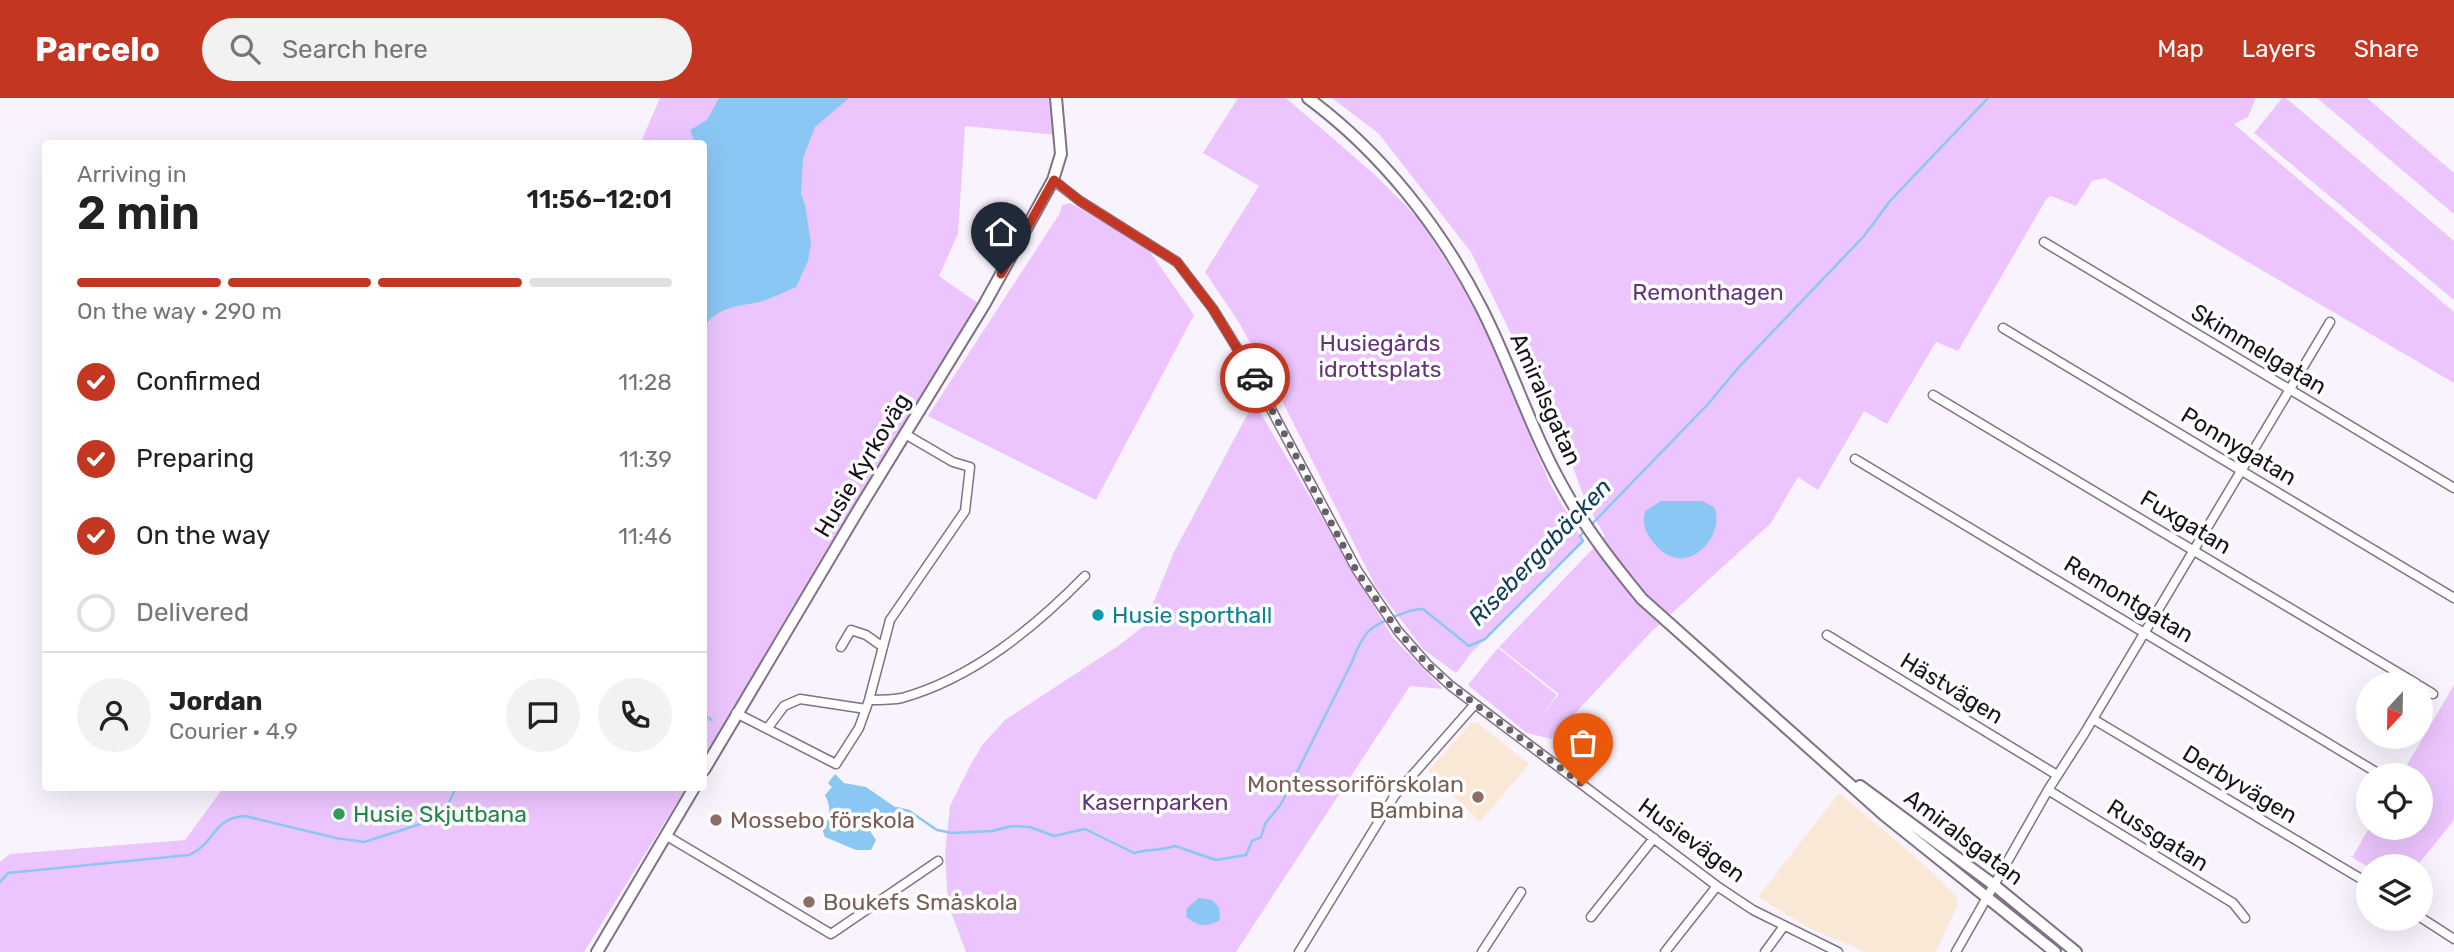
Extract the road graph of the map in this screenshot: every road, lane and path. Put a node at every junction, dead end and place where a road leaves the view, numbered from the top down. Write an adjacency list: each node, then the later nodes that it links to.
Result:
1 (1056, 98): 3 (street)
2 (1308, 98): 26 (street, Amiralsgatan)
3 (1054, 180): 9 (street, Husie Kyrkoväg); 21 (street, Husievägen)
4 (2044, 242): 7 (street, Skimmelgatan)
5 (2330, 323): 7 (street)
6 (2003, 328): 11 (street, Ponnygatan)
7 (2290, 390): 11 (street); 12 (street, Skimmelgatan)
8 (1933, 395): 13 (street, Fuxgatan)
9 (905, 434): 19 (street); 23 (street, Husie Kyrkoväg)
10 (1856, 459): 16 (street, Remontgatan)
11 (2241, 470): 13 (street); 15 (street, Ponnygatan)
12 (2454, 488)
13 (2193, 549): 16 (street); 20 (street, Fuxgatan)
14 (1085, 576): 22 (street)
15 (2454, 598)
16 (2144, 631): 24 (street); 27 (street, Remontgatan)
17 (1827, 635): 29 (street, Hästvägen)
18 (841, 647): 19 (street)
19 (883, 647): 22 (street)
20 (2397, 672)
21 (1475, 704): 33 (street, Husievägen); 47 (street)
22 (868, 705): 25 (street); 25 (street)
23 (736, 713): 25 (street); 28 (street, Husie Kyrkoväg)
24 (2093, 719): 29 (street); 35 (street, Derbyvägen)
25 (767, 729)
26 (1823, 760): 36 (street, Amiralsgatan); 39 (street, Amiralsgatan)
27 (2361, 763)
28 (707, 765)
29 (2057, 775): 30 (street)
30 (2048, 790): 36 (street); 41 (street, Russgatan)
31 (692, 791): 32 (street)
32 (667, 836): 34 (street); 46 (street)
33 (1654, 838): 37 (street, Husievägen); 40 (street)
34 (938, 861)
35 (2356, 876)
36 (1994, 885): 39 (street); 53 (street, Amiralsgatan)
37 (1717, 886): 43 (street, Husievägen); 48 (street)
38 (1521, 892): 45 (street)
39 (1986, 898): 51 (street); 52 (street, Amiralsgatan)
40 (1591, 917)
41 (2245, 918)
42 (2433, 925): 44 (street)
43 (1784, 926): 49 (street); 50 (street, Husievägen)
44 (2454, 939)
45 (1486, 951)
46 (597, 952)
47 (1299, 952)
48 (1665, 952)
49 (1765, 952)
50 (1838, 952)
51 (1956, 952)
52 (2055, 952)
53 (2076, 952)

